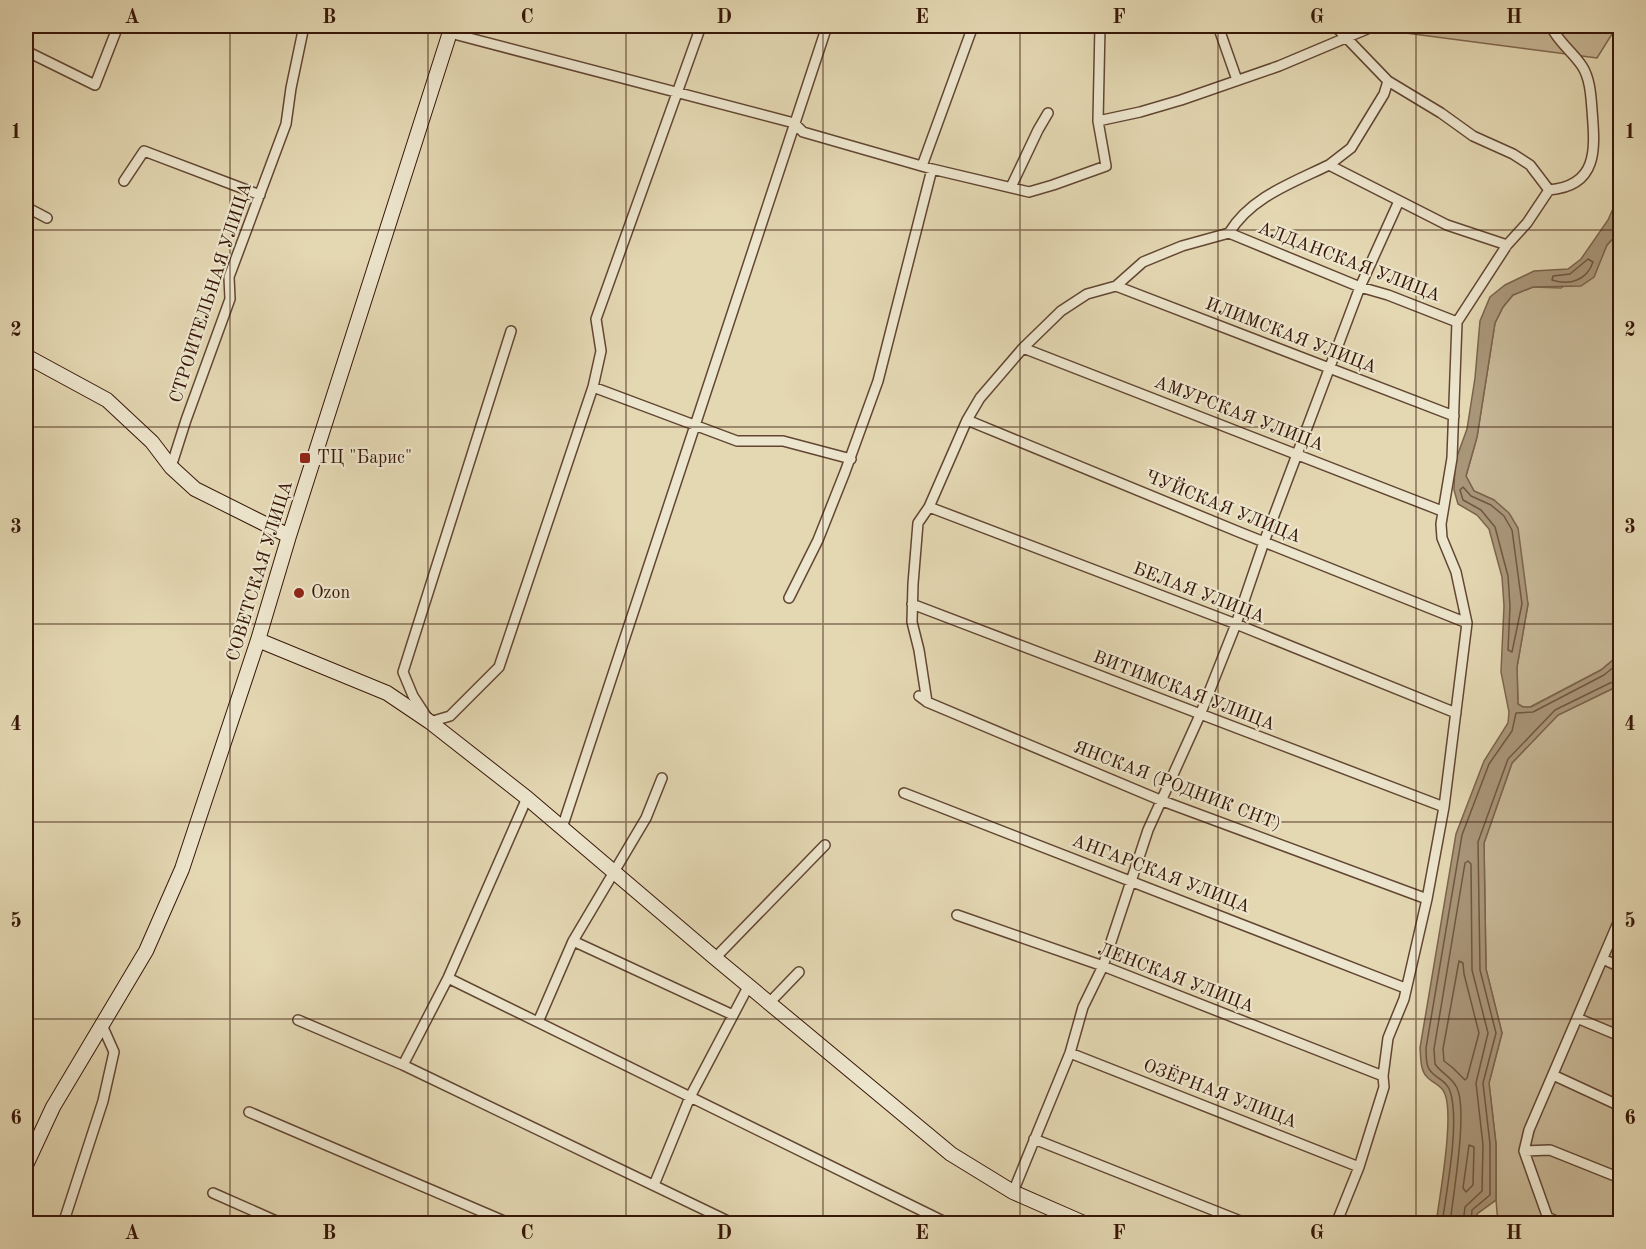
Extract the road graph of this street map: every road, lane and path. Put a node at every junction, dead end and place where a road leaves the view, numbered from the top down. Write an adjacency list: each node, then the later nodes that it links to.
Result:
1 (118, 26): 13 (street)
2 (304, 26): 25 (street, СТРОИТЕЛЬНАЯ УЛИЦА)
3 (700, 26): 16 (street)
4 (827, 26): 19 (street)
5 (973, 26): 21 (street)
6 (1100, 26): 18 (street)
7 (1218, 26): 14 (street)
8 (1335, 26): 12 (street)
9 (1374, 26): 12 (street)
10 (1551, 26): 24 (street)
11 (451, 29): 16 (street); 47 (street, СОВЕТСКАЯ УЛИЦА)
12 (1347, 37): 14 (street); 15 (street)
13 (26, 51)
14 (1237, 80): 18 (street)
15 (1388, 81): 20 (street); 24 (street)
16 (678, 91): 19 (street); 38 (street)
17 (1048, 113): 23 (street)
18 (1098, 121): 23 (street)
19 (794, 123): 21 (street); 41 (street)
20 (1329, 165): 26 (street); 29 (street)
21 (927, 168): 23 (street); 43 (street)
22 (124, 181): 25 (street)
23 (1011, 188)
24 (1549, 190): 30 (street)
25 (260, 195): 44 (street, СТРОИТЕЛЬНАЯ УЛИЦА)
26 (1399, 201): 30 (street); 32 (street)
27 (26, 207): 28 (street)
28 (47, 218)
29 (1229, 233): 31 (street); 32 (street, АЛДАНСКАЯ УЛИЦА)
30 (1507, 245): 33 (street)
31 (1116, 286): 35 (street); 37 (street, ИЛИМСКАЯ УЛИЦА)
32 (1360, 287): 33 (street, АЛДАНСКАЯ УЛИЦА); 37 (street)
33 (1457, 322): 39 (street)
34 (511, 331): 56 (street)
35 (1023, 348): 40 (street); 42 (street, АМУРСКАЯ УЛИЦА)
36 (26, 356): 44 (street)
37 (1330, 370): 39 (street, ИЛИМСКАЯ УЛИЦА); 42 (street)
38 (593, 387): 41 (street); 56 (street)
39 (1454, 417): 46 (street)
40 (967, 420): 45 (street); 48 (street, ЧУЙСКАЯ УЛИЦА)
41 (694, 424): 43 (street); 62 (street)
42 (1298, 455): 46 (street, АМУРСКАЯ УЛИЦА); 48 (street)
43 (851, 459): 49 (street)
44 (171, 467): 47 (street)
45 (929, 507): 50 (street); 52 (street, БЕЛАЯ УЛИЦА)
46 (1442, 511): 51 (street)
47 (289, 536): 53 (street, СОВЕТСКАЯ УЛИЦА)
48 (1263, 542): 51 (street, ЧУЙСКАЯ УЛИЦА); 52 (street)
49 (789, 598)
50 (912, 604): 55 (street, ВИТИМСКАЯ УЛИЦА); 60 (street, ЯНСКАЯ (РОДНИК СНТ))
51 (1467, 622): 54 (street)
52 (1236, 624): 54 (street, БЕЛАЯ УЛИЦА); 55 (street)
53 (258, 640): 56 (street); 83 (street, СОВЕТСКАЯ УЛИЦА)
54 (1456, 713): 61 (street)
55 (1200, 715): 60 (street); 61 (street, ВИТИМСКАЯ УЛИЦА)
56 (430, 722): 59 (street)
57 (662, 778): 64 (street)
58 (903, 793): 65 (street, АНГАРСКАЯ УЛИЦА)
59 (526, 798): 62 (street); 75 (street)
60 (1160, 800): 65 (street); 66 (street, ЯНСКАЯ (РОДНИК СНТ))
61 (1444, 807): 66 (street)
62 (562, 828): 64 (street)
63 (825, 845): 70 (street)
64 (614, 871): 69 (street); 70 (street)
65 (1131, 880): 72 (street); 77 (street, АНГАРСКАЯ УЛИЦА)
66 (1427, 899): 77 (street)
67 (957, 915): 72 (street, ЛЕНСКАЯ УЛИЦА)
68 (1620, 918): 71 (street)
69 (573, 941): 79 (street); 82 (street)
70 (714, 958): 76 (street)
71 (1603, 959): 73 (street); 80 (street)
72 (1102, 966): 85 (street); 88 (street, ЛЕНСКАЯ УЛИЦА)
73 (1620, 967)
74 (799, 972): 78 (street)
75 (448, 978): 82 (street); 86 (street)
76 (749, 985): 78 (street); 79 (street)
77 (1405, 988): 88 (street)
78 (770, 1002): 98 (street)
79 (733, 1015): 89 (street)
80 (1577, 1018): 84 (street); 87 (street)
81 (298, 1020): 86 (street)
82 (538, 1022): 89 (street)
83 (102, 1025): 94 (street, СОВЕТСКАЯ УЛИЦА); 101 (street)
84 (1620, 1036)
85 (1070, 1053): 92 (street); 95 (street, ОЗЁРНАЯ УЛИЦА)
86 (404, 1065): 97 (street)
87 (1553, 1075): 90 (street); 93 (street)
88 (1383, 1076): 95 (street)
89 (690, 1097): 97 (street); 105 (street)
90 (1620, 1106)
91 (249, 1112): 103 (street)
92 (1034, 1139): 98 (street); 107 (street)
93 (1524, 1151): 96 (street); 100 (street)
94 (26, 1165)
95 (1359, 1167): 108 (street)
96 (1620, 1178)
97 (654, 1185): 104 (street)
98 (1013, 1192): 106 (street)
99 (213, 1193): 102 (street)
100 (1550, 1221): 109 (street)
101 (63, 1224)
102 (283, 1224)
103 (511, 1224)
104 (734, 1224)
105 (949, 1224)
106 (1086, 1224)
107 (1248, 1224)
108 (1336, 1224)
109 (1563, 1224)

